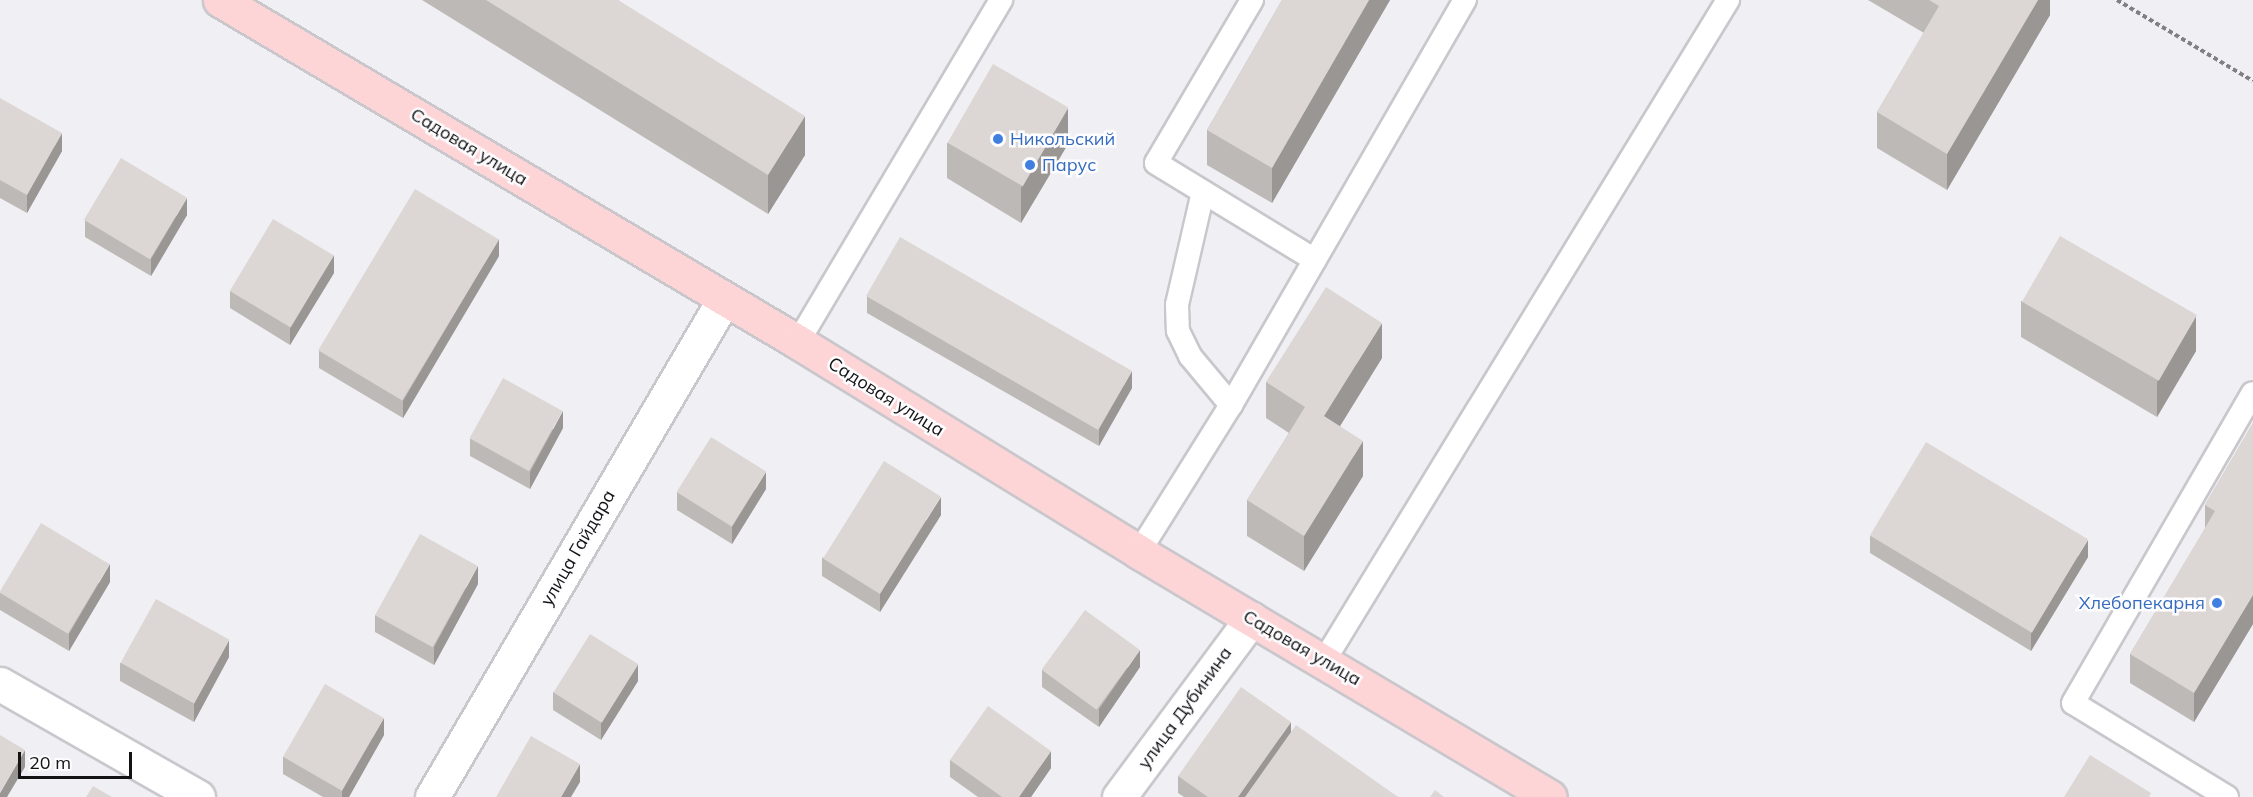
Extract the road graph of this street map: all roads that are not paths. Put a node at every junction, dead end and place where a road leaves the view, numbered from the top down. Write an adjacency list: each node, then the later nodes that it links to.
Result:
1 (220, 0): 8 (street, Садовая улица)
2 (1001, 0): 9 (lane)
3 (1252, 0): 6 (lane)
4 (1465, 0): 7 (lane)
5 (1728, 0): 14 (lane)
6 (1203, 192): 7 (lane); 11 (lane)
7 (1315, 260): 11 (lane)
8 (724, 299): 9 (street, Садовая улица); 17 (street, улица Гайдара)
9 (798, 342): 12 (street, Садовая улица)
10 (2253, 393): 20 (lane)
11 (1231, 405): 12 (lane)
12 (1139, 552): 13 (street, Садовая улица)
13 (1251, 619): 14 (street, Садовая улица); 18 (street, улица Дубинина)
14 (1324, 660): 19 (street, Садовая улица)
15 (0, 684): 16 (street)
16 (198, 797)
17 (432, 797)
18 (1119, 797)
19 (1550, 797)
20 (2227, 797)

